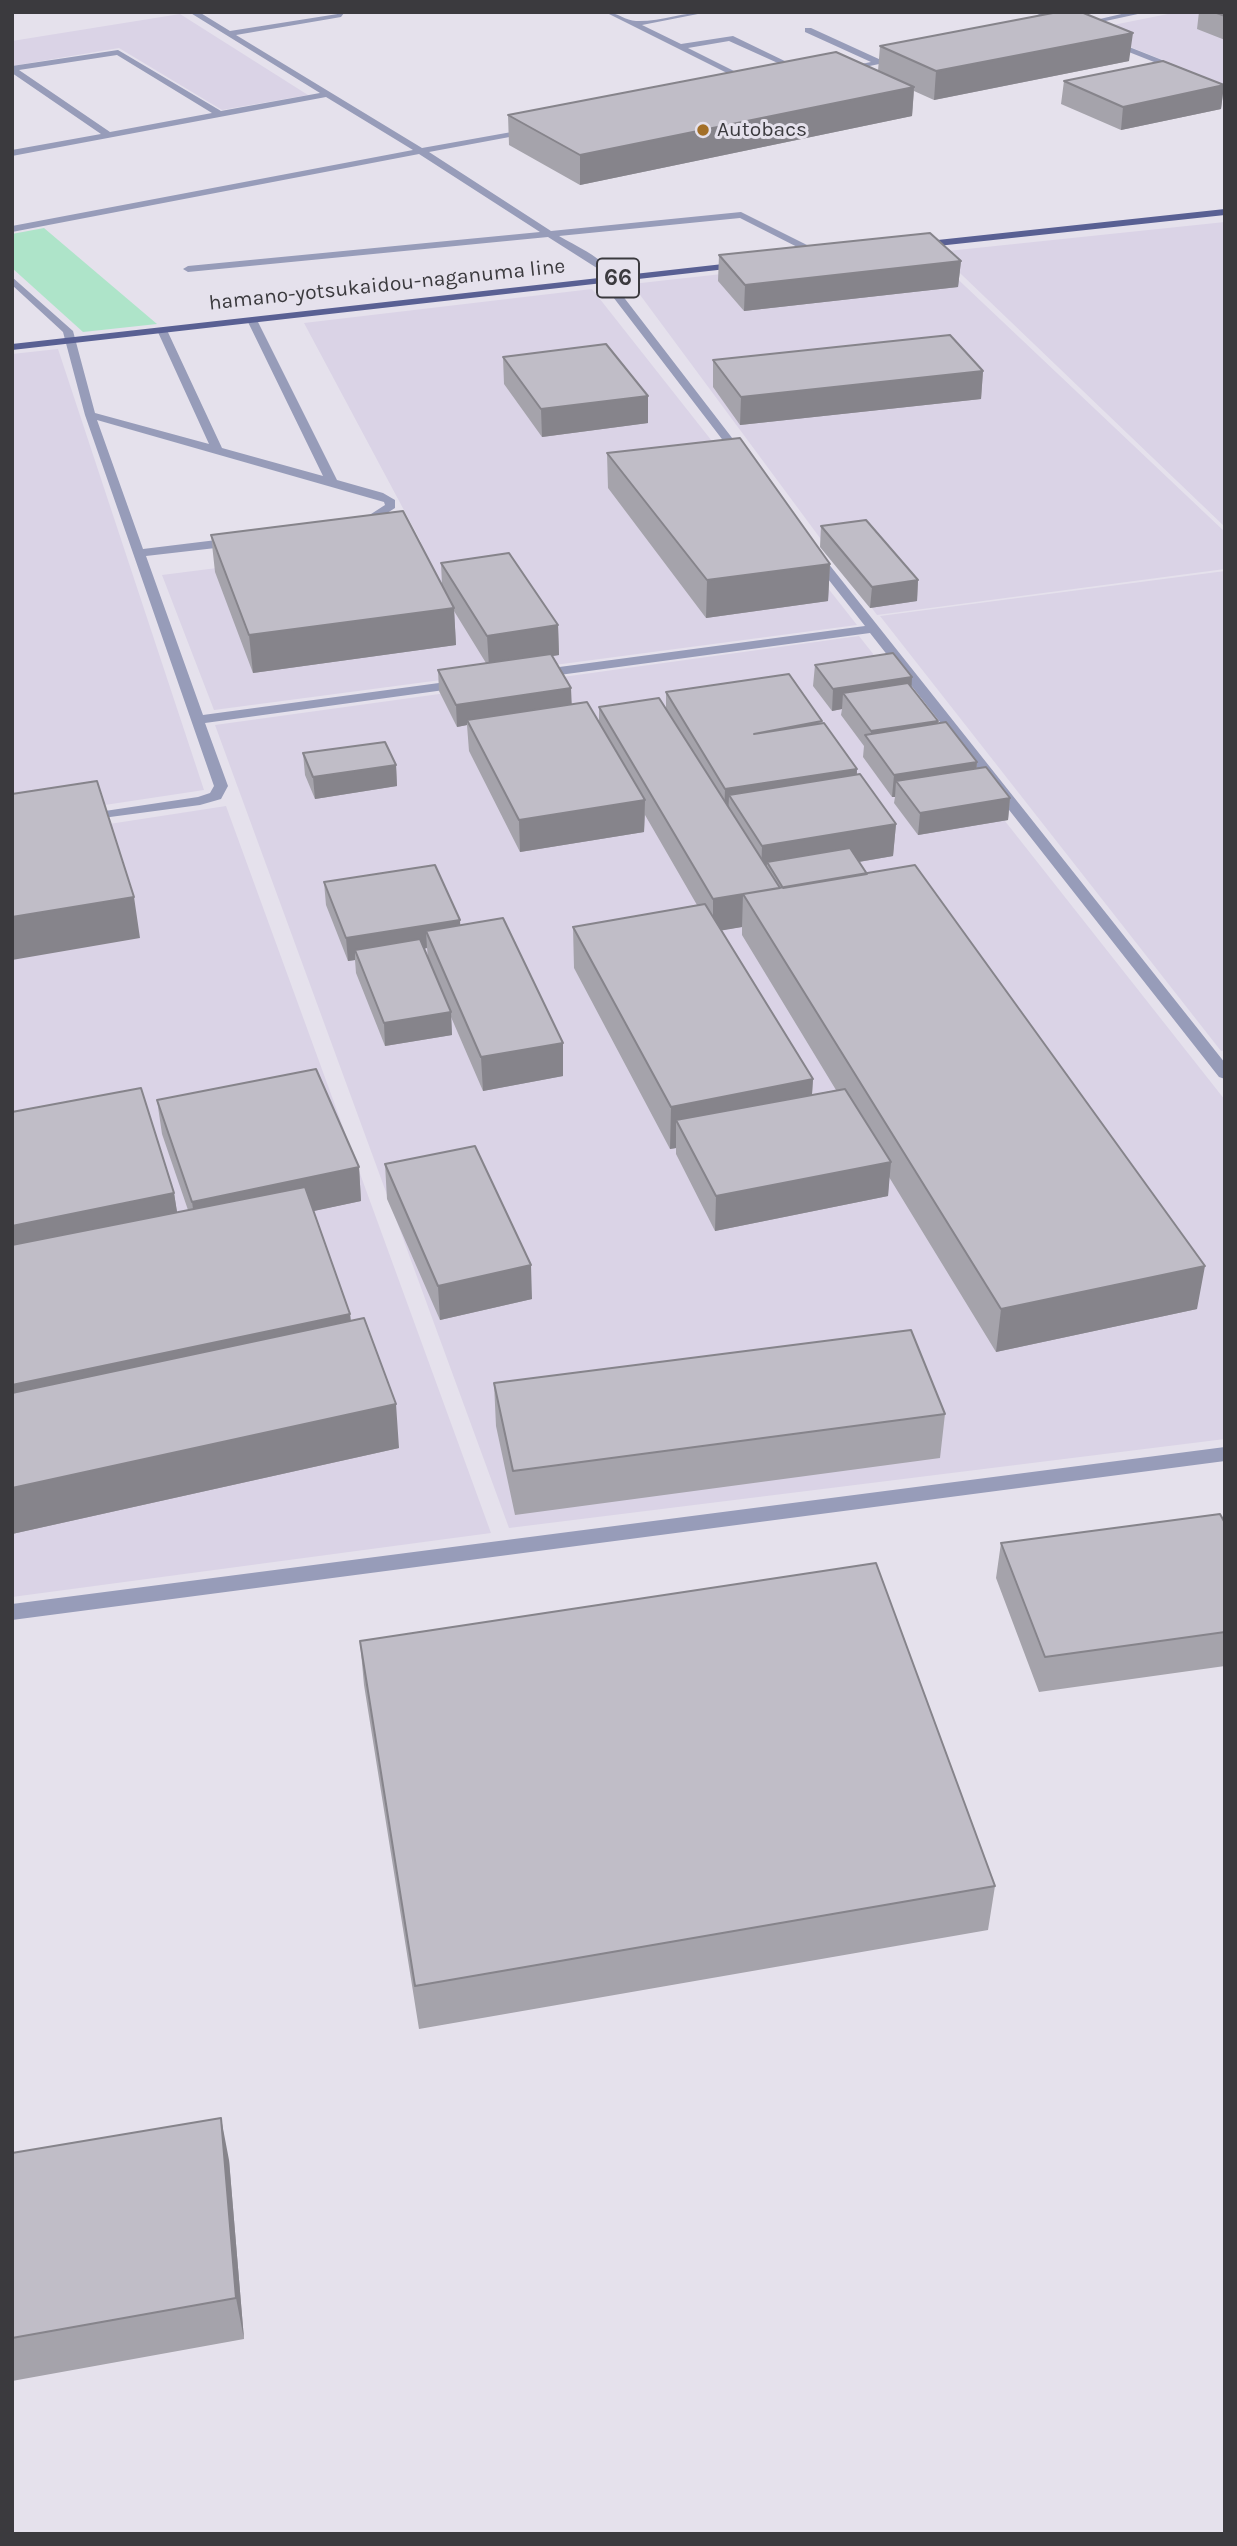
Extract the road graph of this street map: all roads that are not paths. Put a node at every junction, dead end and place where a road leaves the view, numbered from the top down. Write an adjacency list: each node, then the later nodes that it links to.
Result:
1 (195, 12): 12 (street)
2 (609, 12): 7 (street)
3 (704, 12): 7 (street)
4 (1037, 12): 8 (street)
5 (1143, 12): 8 (street)
6 (341, 15): 12 (street)
7 (634, 24): 14 (street)
8 (1071, 26): 9 (street); 11 (street)
9 (1058, 29)
10 (808, 30): 16 (street)
11 (1084, 31)
12 (228, 34): 24 (street)
13 (1097, 36): 23 (street)
14 (679, 47): 18 (street); 21 (street)
15 (908, 57): 16 (street)
16 (880, 63): 20 (street)
17 (12, 69): 25 (street); 27 (street)
18 (763, 70)
19 (750, 72): 21 (street)
20 (827, 73)
21 (737, 75): 22 (street)
22 (746, 88)
23 (1225, 88)
24 (327, 94): 25 (street); 28 (street)
25 (219, 114): 27 (street)
26 (543, 127): 28 (street)
27 (109, 135): 29 (street)
28 (421, 151): 31 (street); 32 (street)
29 (12, 153)
30 (1225, 212): 33 (main road)
31 (12, 229)
32 (547, 232): 35 (street); 38 (street); 39 (street)
33 (910, 246)
34 (834, 255): 35 (main road)
35 (822, 256): 36 (main road)
36 (796, 259)
37 (757, 263): 39 (main road, hamano-yotsukaidou-naganuma line / 66)
38 (188, 270)
39 (613, 279): 41 (main road, hamano-yotsukaidou-naganuma line / 66); 47 (street)
40 (12, 280): 43 (street)
41 (252, 320): 42 (main road, hamano-yotsukaidou-naganuma line / 66); 48 (street)
42 (162, 330): 43 (main road, hamano-yotsukaidou-naganuma line / 66); 46 (street)
43 (72, 340): 44 (main road, hamano-yotsukaidou-naganuma line / 66); 45 (street)
44 (12, 347)
45 (90, 415): 46 (street); 52 (street)
46 (217, 450): 48 (street)
47 (747, 465)
48 (332, 482): 49 (street)
49 (349, 529)
50 (244, 541): 52 (street)
51 (806, 541): 53 (street)
52 (139, 553): 56 (street)
53 (872, 629): 54 (street); 58 (street)
54 (528, 675)
55 (473, 683): 56 (street)
56 (198, 720): 57 (street)
57 (66, 821)
58 (1222, 1068)
59 (1225, 1454): 60 (street)
60 (12, 1612)

